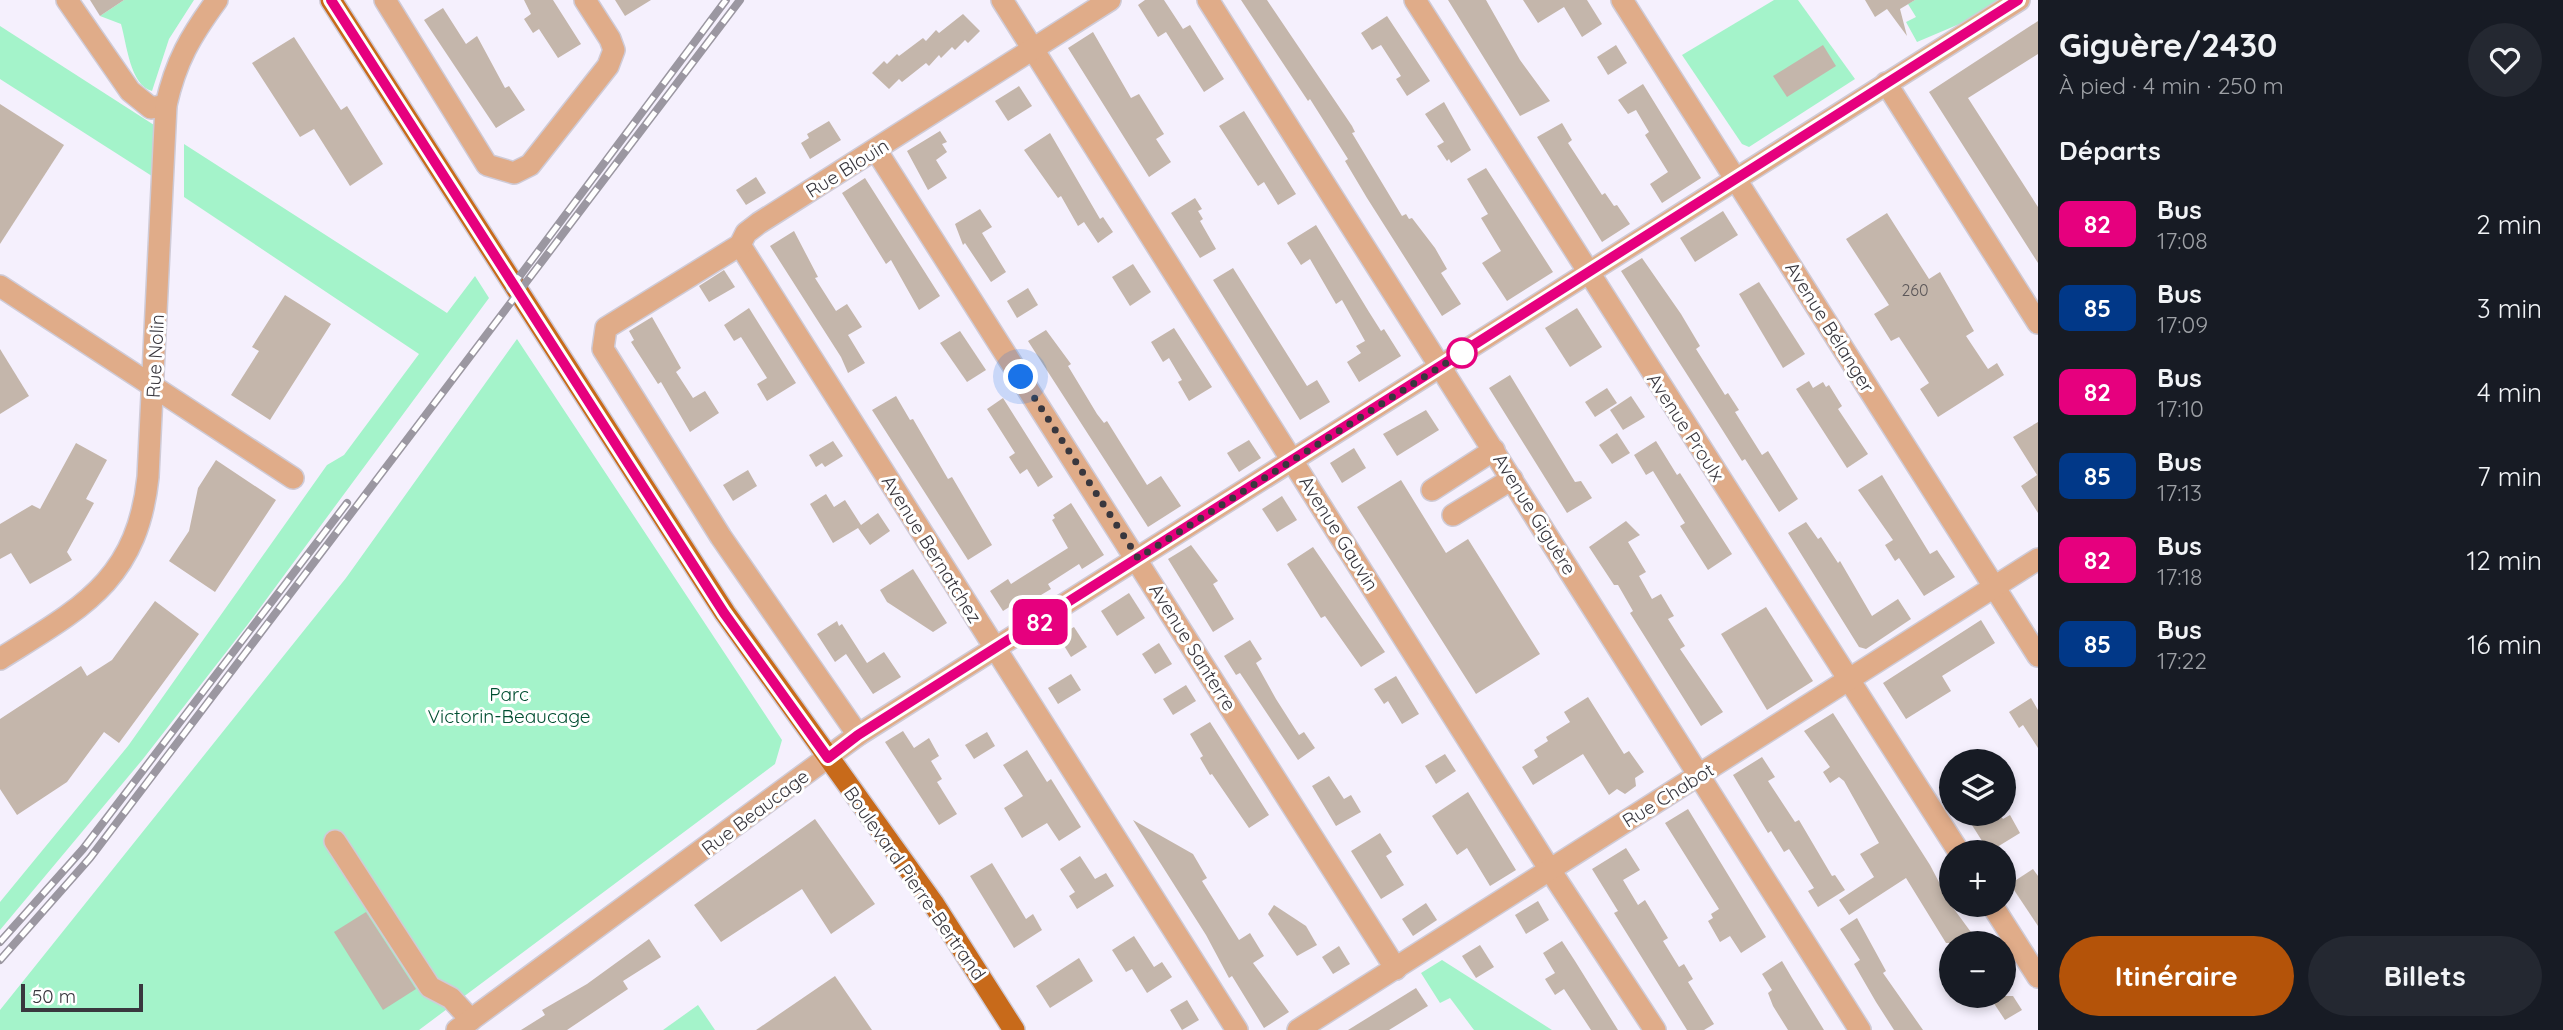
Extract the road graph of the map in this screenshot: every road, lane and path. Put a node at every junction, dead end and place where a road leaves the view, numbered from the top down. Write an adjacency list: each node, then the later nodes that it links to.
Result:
1 (68, 0): 14 (street)
2 (217, 0): 14 (street, Rue Nolin)
3 (331, 0): 37 (main road, Boulevard Pierre-Bertrand)
4 (385, 0): 5 (street)
5 (585, 0)
6 (1002, 0): 12 (street, Avenue Gauvin)
7 (1110, 0): 12 (street, Rue Blouin)
8 (1208, 0): 21 (street, Avenue Giguère)
9 (1415, 0): 18 (street, Avenue Proulx)
10 (1622, 0): 16 (street, Avenue Bélanger)
11 (2006, 3): 13 (street, Rue Beaucage)
12 (1033, 49): 15 (street, Rue Blouin); 24 (street, Avenue Gauvin)
13 (1886, 83): 16 (street, Rue Beaucage); 20 (street)
14 (166, 105): 22 (street, Rue Nolin)
15 (877, 150): 17 (street, Rue Blouin); 29 (street, Avenue Santerre)
16 (1736, 179): 18 (street, Rue Beaucage); 31 (street, Avenue Bélanger)
17 (740, 245): 32 (street, Avenue Bernatchez); 36 (street, Rue Blouin)
18 (1587, 273): 21 (street, Rue Beaucage); 35 (street, Avenue Proulx)
19 (0, 286): 22 (street)
20 (2038, 323)
21 (1441, 366): 23 (street, Avenue Giguère); 24 (street, Rue Beaucage)
22 (153, 385): 25 (street); 34 (street, Rue Nolin)
23 (1494, 450): 26 (street, Avenue Giguère); 27 (street)
24 (1293, 461): 29 (street, Rue Beaucage); 41 (street, Avenue Gauvin)
25 (293, 478)
26 (1513, 479): 28 (street); 38 (street, Avenue Giguère)
27 (1432, 490)
28 (1453, 515)
29 (1138, 558): 32 (street, Rue Beaucage); 43 (street, Avenue Santerre)
30 (2038, 559): 31 (street, Rue Chabot)
31 (1994, 587): 33 (street, Avenue Bélanger); 35 (street, Rue Chabot)
32 (996, 650): 36 (street, Rue Beaucage); 47 (street, Avenue Bernatchez)
33 (2038, 656)
34 (0, 659)
35 (1849, 679): 38 (street, Rue Chabot); 39 (street, Avenue Proulx)
36 (858, 735): 37 (street, Rue Beaucage)
37 (828, 758): 45 (street, Rue Beaucage); 46 (main road, Boulevard Pierre-Bertrand)
38 (1700, 775): 41 (street, Rue Chabot); 50 (street, Avenue Giguère)
39 (1951, 840)
40 (335, 841): 45 (street)
41 (1550, 870): 43 (street, Rue Chabot); 49 (street, Avenue Gauvin)
42 (2000, 917): 44 (street)
43 (1395, 969): 48 (street, Rue Chabot)
44 (2038, 977)
45 (464, 1025)
46 (1014, 1030)
47 (1237, 1030)
48 (1298, 1030)
49 (1655, 1030)
50 (1860, 1030)

